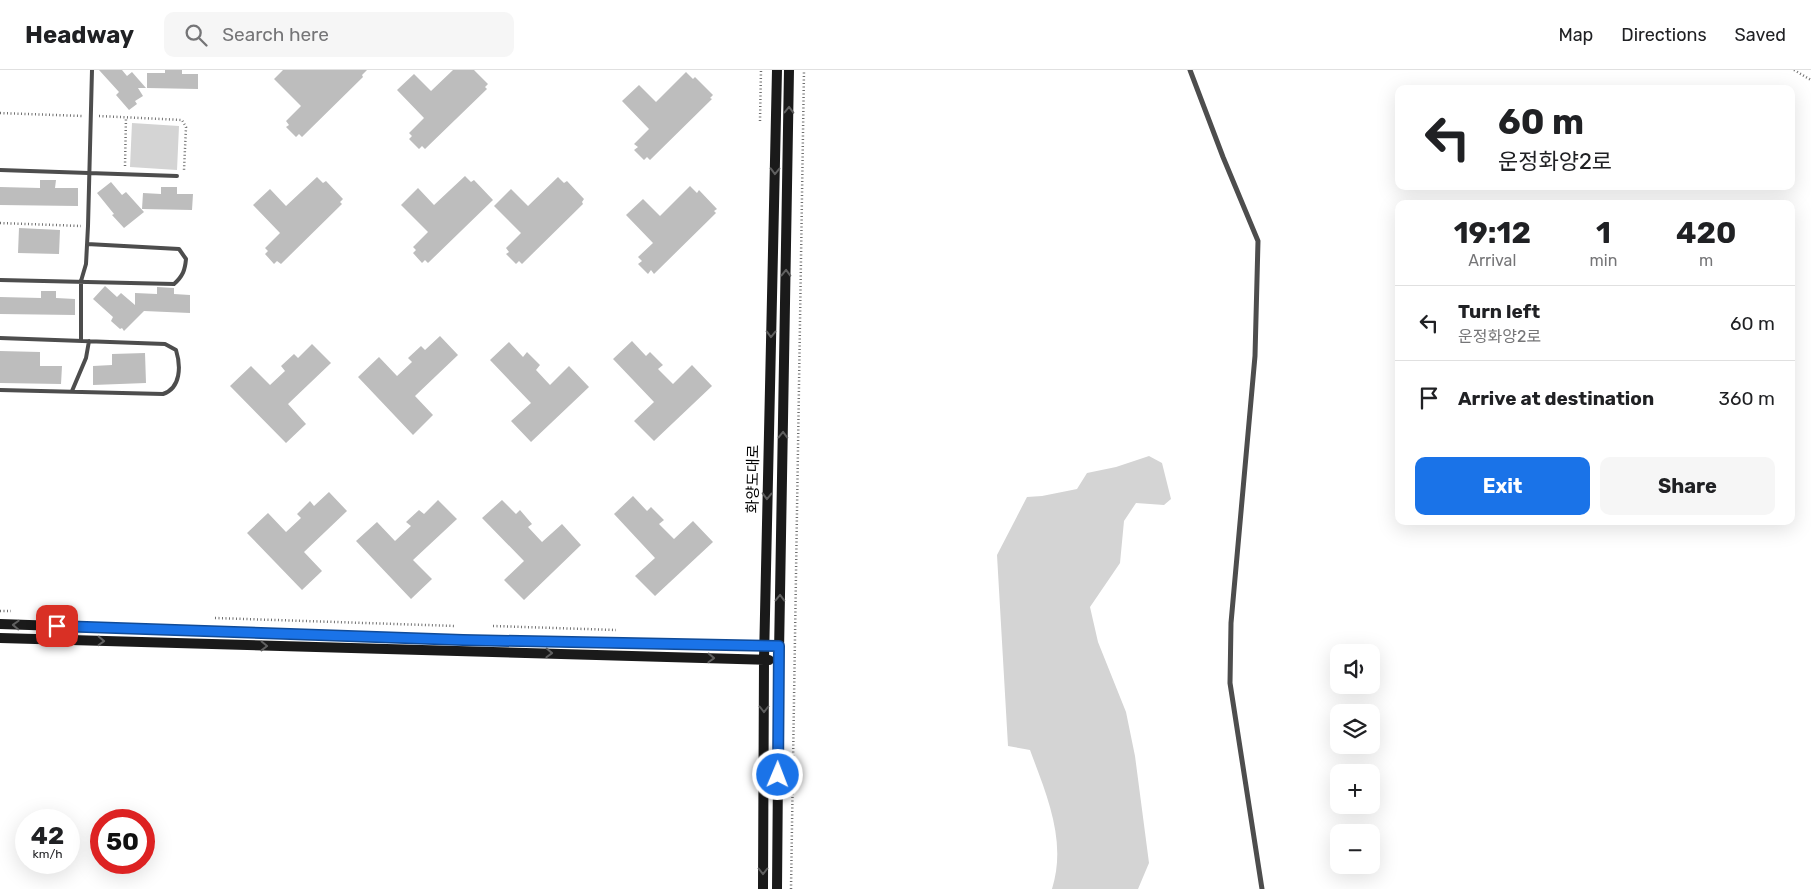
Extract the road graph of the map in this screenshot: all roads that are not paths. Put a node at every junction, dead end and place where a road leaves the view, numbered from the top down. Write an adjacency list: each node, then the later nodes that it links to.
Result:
1 (92, 70): 6 (lane)
2 (777, 70): 18 (main road, 화양도대로, one-way to 18)
3 (789, 70): 19 (main road, 화양도대로, one-way to 3)
4 (1190, 70): 24 (street)
5 (0, 170): 6 (lane)
6 (89, 173): 7 (lane); 8 (lane)
7 (176, 176)
8 (87, 244): 10 (lane); 10 (lane)
9 (0, 280): 10 (lane)
10 (81, 281): 12 (lane)
11 (0, 338): 12 (lane)
12 (81, 341): 13 (lane)
13 (89, 341): 15 (lane); 15 (lane)
14 (0, 390): 15 (lane)
15 (72, 391)
16 (0, 624): 18 (main road, one-way to 16)
17 (0, 638): 20 (main road, one-way to 20)
18 (764, 646): 19 (main road); 20 (main road, 화양도대로)
19 (779, 646): 21 (main road, 화양도대로)
20 (764, 660): 21 (main road); 22 (main road, 화양도대로, one-way to 22)
21 (779, 660): 23 (main road, 화양도대로)
22 (763, 889)
23 (777, 889)
24 (1262, 889)

